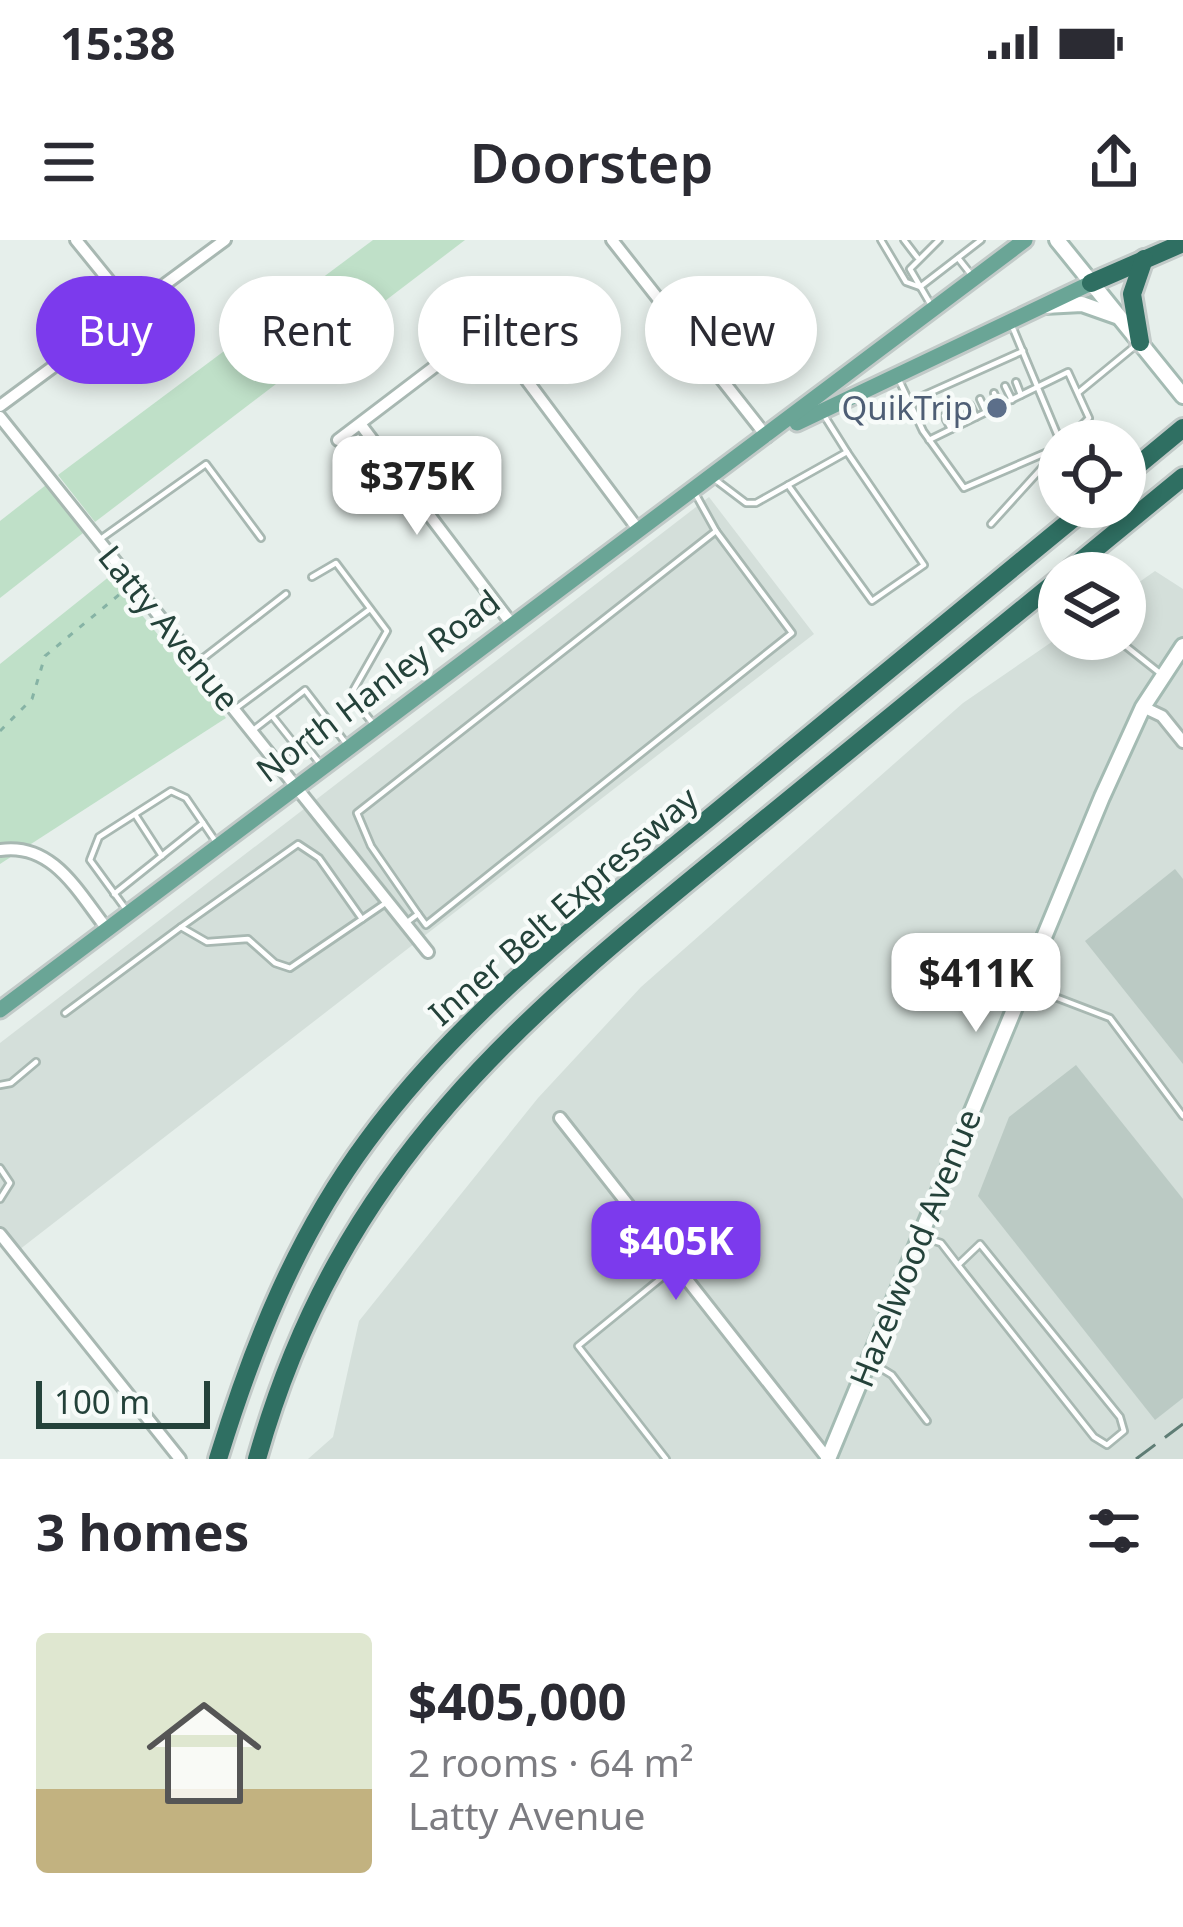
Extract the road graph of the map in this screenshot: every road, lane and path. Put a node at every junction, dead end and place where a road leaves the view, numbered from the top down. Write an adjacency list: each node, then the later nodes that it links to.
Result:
1 (76, 240): 14 (street)
2 (225, 240): 15 (street)
3 (612, 240): 64 (street)
4 (880, 240): 18 (lane)
5 (904, 240): 12 (lane)
6 (1025, 240): 16 (main road)
7 (1058, 240): 17 (street)
8 (978, 241): 11 (lane)
9 (939, 242): 12 (lane)
10 (1183, 243): 13 (highway)
11 (958, 256): 16 (lane); 18 (lane)
12 (916, 257): 18 (lane)
13 (1144, 259): 17 (highway); 23 (highway)
14 (105, 276)
15 (176, 276)
16 (974, 279): 20 (main road)
17 (1091, 283): 19 (main road); 21 (street)
18 (920, 287): 20 (lane)
19 (1041, 306): 21 (street); 22 (main road)
20 (934, 309): 51 (main road)
21 (1120, 318): 23 (street)
22 (1010, 321): 24 (lane); 28 (main road)
23 (1140, 342): 41 (lane); 44 (street)
24 (1023, 351): 25 (lane); 37 (lane)
25 (995, 364): 26 (lane); 27 (lane)
26 (983, 369): 29 (lane); 30 (lane)
27 (999, 372)
28 (896, 375): 47 (lane); 51 (main road)
29 (969, 375): 32 (lane); 35 (lane)
30 (987, 378)
31 (36, 380): 50 (street)
32 (959, 380): 34 (lane); 38 (lane)
33 (1016, 382): 42 (lane)
34 (944, 386): 39 (lane); 43 (lane)
35 (974, 386)
36 (1005, 386): 46 (lane)
37 (1038, 387): 41 (lane); 42 (lane); 58 (lane)
38 (963, 390)
39 (933, 392): 47 (lane); 48 (lane)
40 (994, 393): 52 (lane)
41 (1078, 393): 59 (lane)
42 (1022, 394): 46 (lane)
43 (950, 396)
44 (1183, 396)
45 (980, 399): 54 (lane)
46 (1012, 400): 52 (lane)
47 (909, 402): 66 (lane)
48 (938, 402)
49 (970, 405): 57 (lane)
50 (0, 406)
51 (818, 406): 64 (main road, North Hanley Road); 67 (lane)
52 (999, 406): 54 (lane)
53 (957, 409): 60 (lane)
54 (986, 412): 57 (lane)
55 (944, 416): 62 (lane)
56 (0, 417): 80 (street, Latty Avenue)
57 (976, 417): 60 (lane)
58 (1051, 420)
59 (1087, 420)
60 (965, 422): 62 (lane)
61 (361, 424): 65 (street); 76 (street); 87 (street)
62 (951, 429): 66 (lane)
63 (1175, 435): 69 (highway)
64 (767, 437): 71 (main road, North Hanley Road)
65 (338, 440)
66 (929, 440): 68 (lane)
67 (847, 452): 73 (lane); 73 (lane)
68 (1038, 454)
69 (1146, 459)
70 (1038, 470): 75 (lane)
71 (712, 477): 73 (lane); 74 (main road, North Hanley Road)
72 (1183, 477): 81 (highway)
73 (788, 485)
74 (693, 490): 76 (main road, North Hanley Road); 78 (lane)
75 (991, 524)
76 (637, 527): 87 (main road, North Hanley Road)
77 (1061, 528): 136 (highway, Inner Belt Expressway)
78 (716, 531): 113 (lane); 113 (lane)
79 (261, 538): 80 (lane)
80 (99, 541): 83 (street, Latty Avenue)
81 (1092, 552)
82 (312, 577): 86 (lane)
83 (133, 583): 90 (street, Latty Avenue); 97 (path)
84 (286, 594): 90 (lane)
85 (1038, 596): 134 (highway, Inner Belt Expressway)
86 (370, 609): 93 (lane); 96 (lane)
87 (511, 623): 96 (main road, North Hanley Road)
88 (1183, 646): 91 (street, Hazelwood Avenue)
89 (1143, 660): 91 (lane)
90 (197, 663): 93 (street, Latty Avenue)
91 (1161, 674): 92 (street, Hazelwood Avenue)
92 (1143, 707): 99 (street); 119 (street, Hazelwood Avenue)
93 (234, 709): 98 (street, Latty Avenue)
94 (272, 716): 95 (lane); 98 (lane); 100 (lane)
95 (329, 721): 100 (lane); 101 (lane)
96 (375, 726): 101 (main road, North Hanley Road)
97 (0, 731)
98 (251, 731): 102 (street, Latty Avenue)
99 (1183, 742)
100 (299, 744): 102 (lane); 103 (lane)
101 (348, 746): 103 (main road, North Hanley Road)
102 (276, 762): 104 (street, Latty Avenue)
103 (322, 766): 104 (main road, North Hanley Road)
104 (295, 786): 107 (main road, North Hanley Road); 111 (street, Latty Avenue)
105 (135, 815): 106 (lane); 109 (lane); 110 (lane)
106 (202, 823): 107 (lane); 109 (lane)
107 (218, 845): 112 (main road, North Hanley Road)
108 (0, 850): 117 (street)
109 (162, 856): 110 (lane)
110 (114, 894): 112 (lane)
111 (387, 902): 114 (lane); 115 (street, Latty Avenue)
112 (128, 913): 117 (main road, North Hanley Road)
113 (418, 914): 115 (lane)
114 (362, 919): 116 (lane); 116 (lane)
115 (405, 924): 118 (street, Latty Avenue)
116 (181, 927): 121 (lane)
117 (107, 929): 120 (main road, North Hanley Road)
118 (428, 952)
119 (1024, 985): 124 (lane); 129 (street, Hazelwood Avenue)
120 (0, 1010)
121 (65, 1012)
122 (36, 1062): 123 (lane)
123 (0, 1085)
124 (1183, 1116)
125 (560, 1118): 131 (street)
126 (0, 1168): 127 (lane)
127 (0, 1199)
128 (0, 1234): 135 (street)
129 (920, 1236): 130 (lane); 132 (street, Hazelwood Avenue)
130 (958, 1265): 130 (lane)
131 (676, 1266): 137 (lane); 138 (street)
132 (868, 1361): 133 (lane); 138 (street, Hazelwood Avenue)
133 (928, 1421)
134 (258, 1456)
135 (180, 1459)
136 (218, 1459)
137 (666, 1459)
138 (828, 1459)

